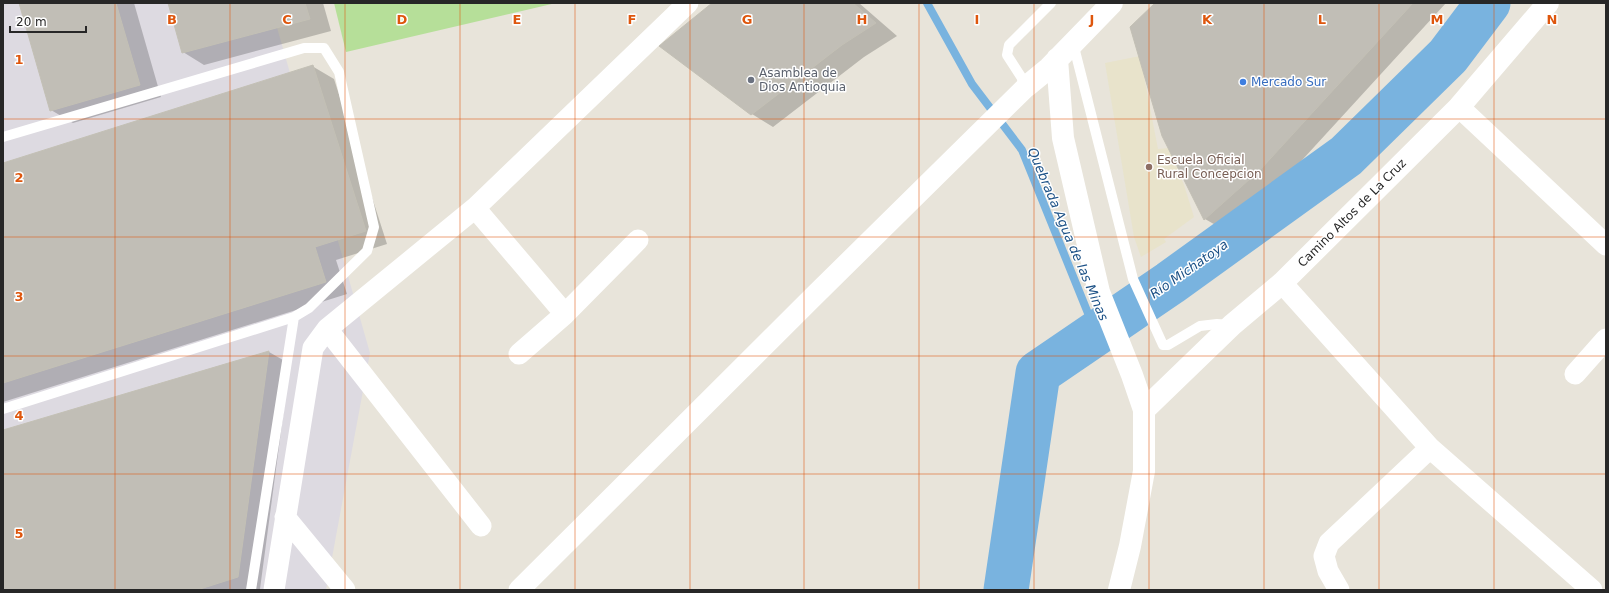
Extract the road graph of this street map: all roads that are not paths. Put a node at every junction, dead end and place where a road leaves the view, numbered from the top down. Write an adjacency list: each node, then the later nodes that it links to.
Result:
1 (688, 3): 10 (street)
2 (1051, 3): 7 (lane)
3 (1112, 3): 5 (street)
4 (1548, 3): 8 (street, Camino Altos de La Cruz)
5 (1073, 42): 6 (street); 16 (lane)
6 (1057, 59): 7 (street); 22 (street)
7 (1027, 86): 30 (street)
8 (1459, 107): 12 (street); 13 (street, Camino Altos de La Cruz)
9 (3, 137): 15 (lane)
10 (474, 208): 14 (street); 17 (street)
11 (638, 240): 14 (street)
12 (1606, 245)
13 (1282, 282): 16 (street, Camino Altos de La Cruz); 23 (street)
14 (565, 314): 19 (street)
15 (294, 317): 21 (lane); 27 (lane)
16 (1232, 325): 22 (street, Camino Altos de La Cruz)
17 (327, 329): 24 (street); 25 (street)
18 (1606, 339): 20 (street)
19 (519, 354)
20 (1575, 374)
21 (3, 409)
22 (1144, 410): 31 (street)
23 (1430, 448): 26 (street); 32 (street)
24 (285, 517): 28 (street); 29 (street)
25 (481, 526)
26 (1568, 582): 33 (street)
27 (251, 590)
28 (274, 590)
29 (345, 590)
30 (519, 590)
31 (1119, 590)
32 (1339, 590)
33 (1592, 590)

